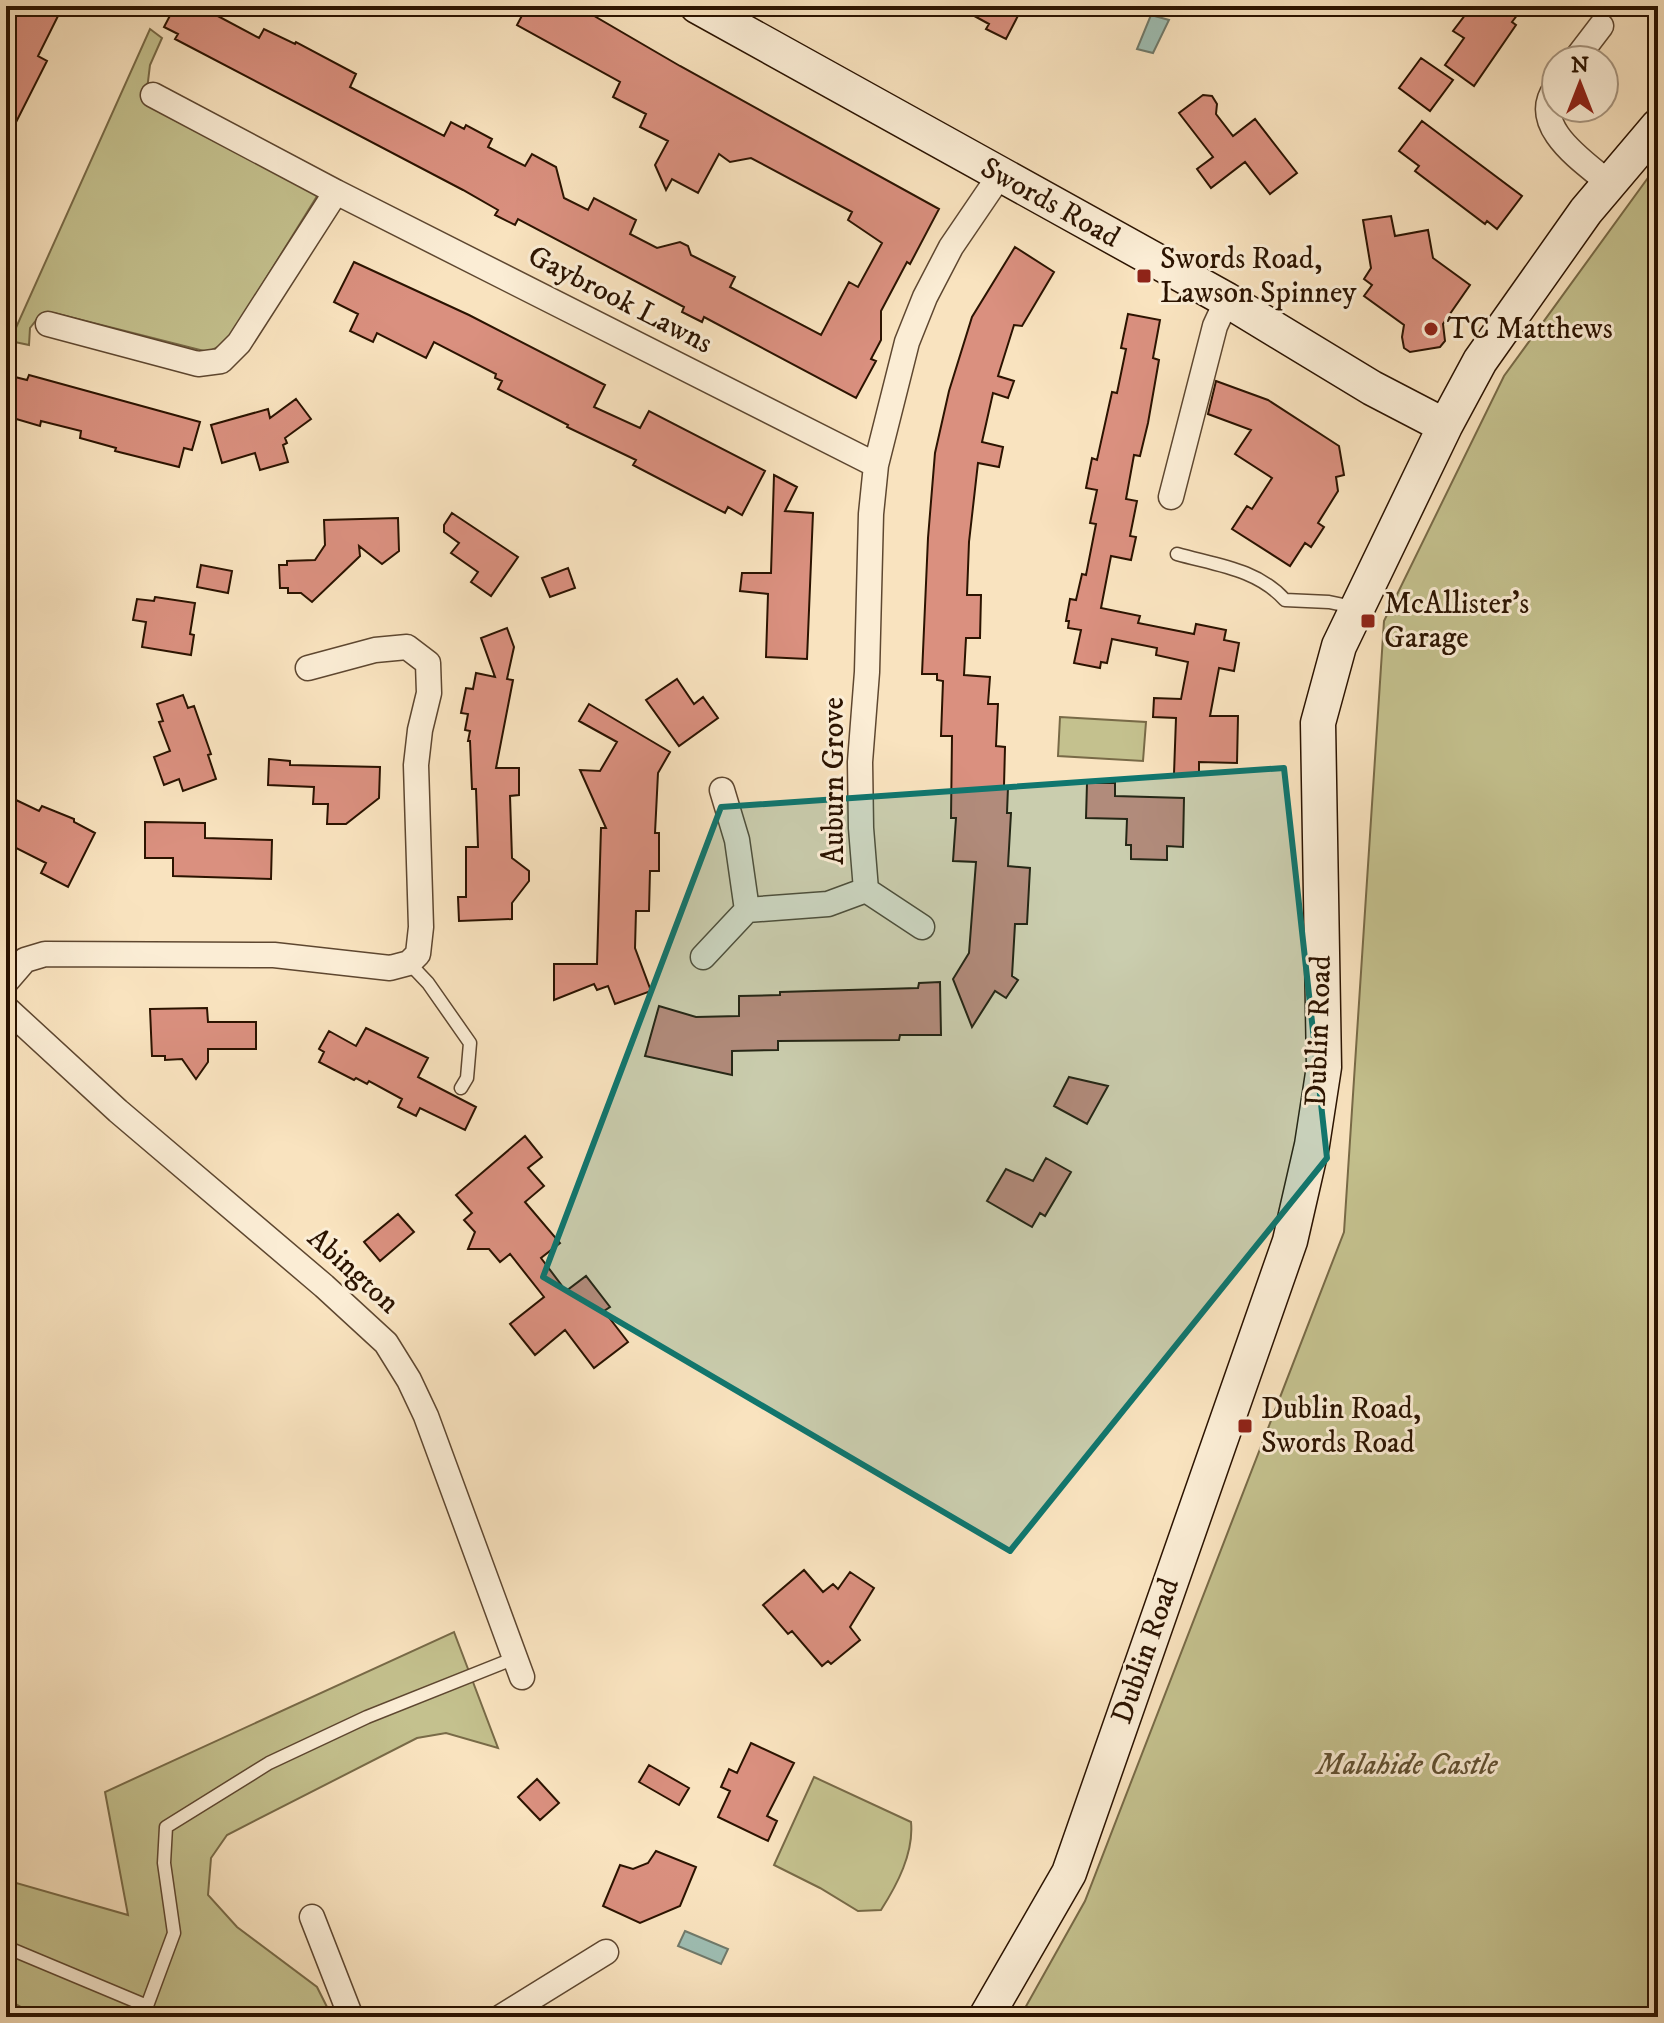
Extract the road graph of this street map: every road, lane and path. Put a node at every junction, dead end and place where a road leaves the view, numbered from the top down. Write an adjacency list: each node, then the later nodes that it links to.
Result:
1 (697, 6): 7 (main road, Swords Road)
2 (1601, 26): 3 (street)
3 (1587, 44)
4 (153, 95): 9 (street, Gaybrook Lawns)
5 (1552, 124): 8 (street)
6 (1658, 126): 8 (main road, Dublin Road)
7 (1000, 175): 10 (main road, Swords Road); 13 (street)
8 (1609, 183): 12 (main road, Dublin Road)
9 (336, 192): 11 (street); 13 (street, Gaybrook Lawns)
10 (1227, 300): 12 (main road, Swords Road); 14 (street)
11 (48, 324)
12 (1445, 426): 16 (main road, Dublin Road)
13 (876, 465): 19 (street, Auburn Grove)
14 (1171, 497)
15 (1177, 554): 16 (lane)
16 (1356, 608): 33 (main road, Dublin Road)
17 (308, 668): 23 (street)
18 (722, 790): 20 (street)
19 (866, 890): 20 (street, Auburn Grove); 21 (street, Auburn Grove)
20 (747, 910): 22 (street)
21 (922, 927)
22 (703, 957)
23 (409, 963): 24 (street); 26 (lane)
24 (6, 982)
25 (6, 1008): 27 (street, Abington)
26 (461, 1088)
27 (518, 1667): 29 (lane)
28 (312, 1917): 31 (street)
29 (6, 1947)
30 (606, 1952): 32 (street)
31 (351, 2017)
32 (501, 2017)
33 (986, 2017)

